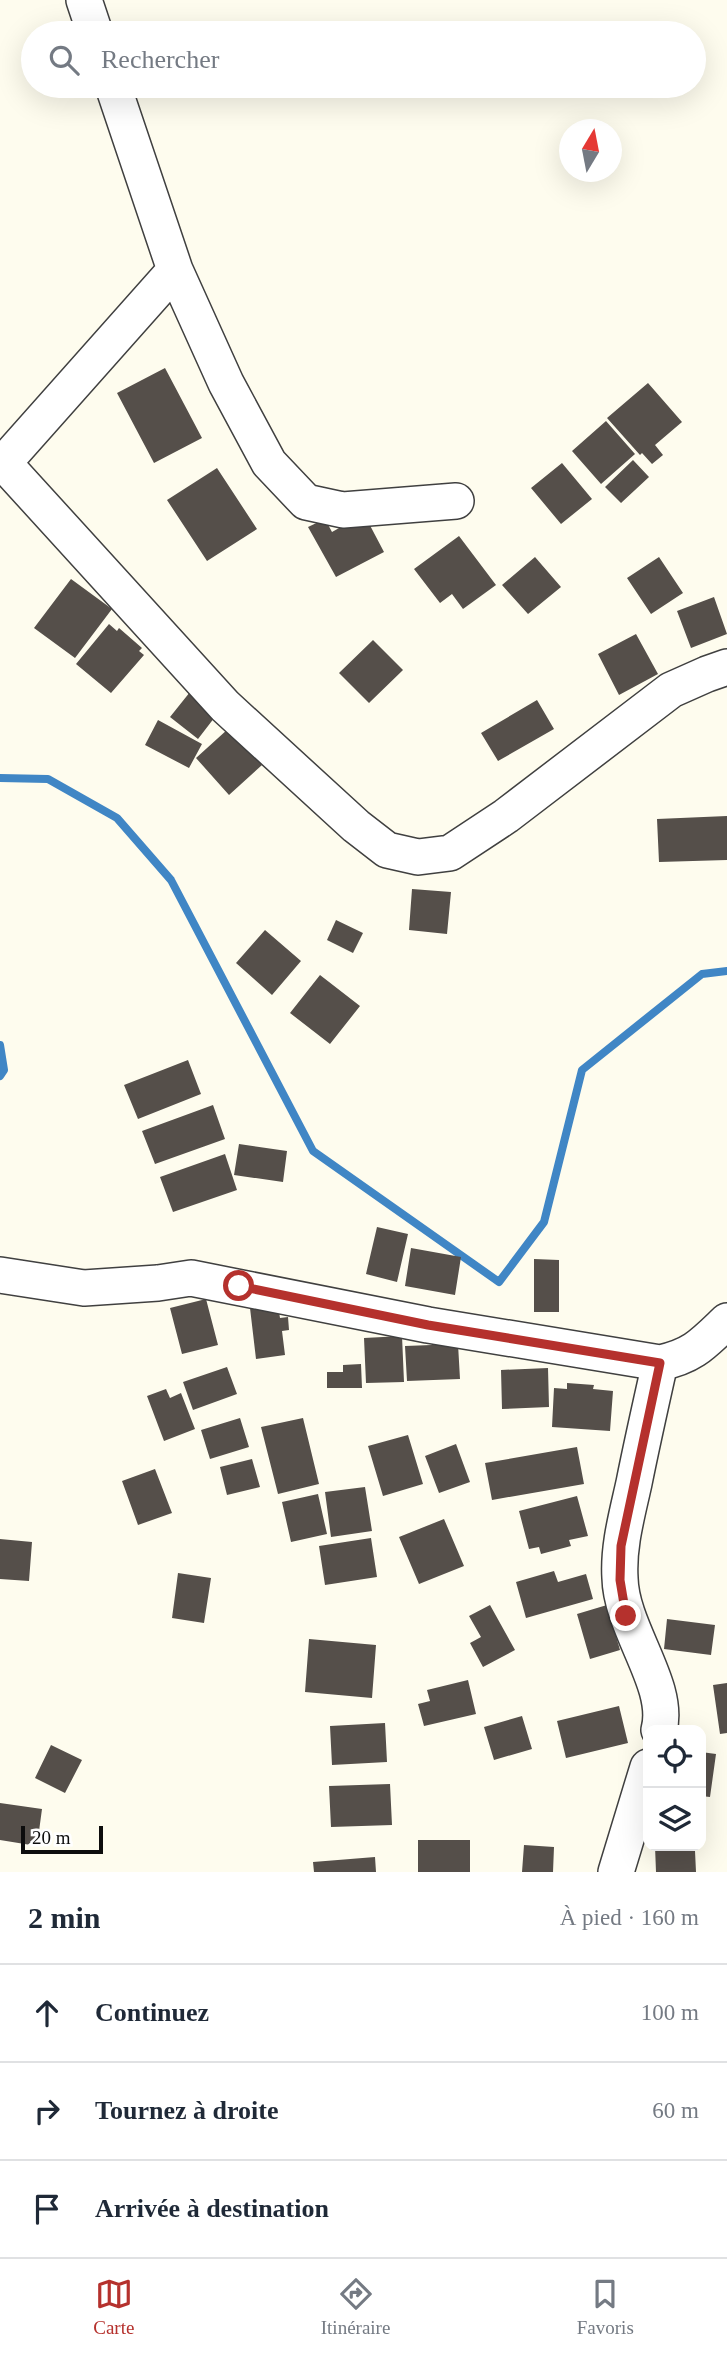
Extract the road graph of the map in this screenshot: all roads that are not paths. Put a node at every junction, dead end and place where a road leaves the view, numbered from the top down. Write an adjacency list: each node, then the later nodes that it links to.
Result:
1 (84, 0): 2 (street)
2 (91, 21)
3 (117, 98): 4 (street)
4 (175, 270): 5 (street); 6 (street)
5 (1, 463): 7 (street)
6 (456, 500)
7 (727, 667)
8 (0, 1275): 10 (street)
9 (727, 1321): 10 (street)
10 (660, 1363): 11 (street)
11 (661, 1725)
12 (643, 1783): 13 (street)
13 (616, 1872)

